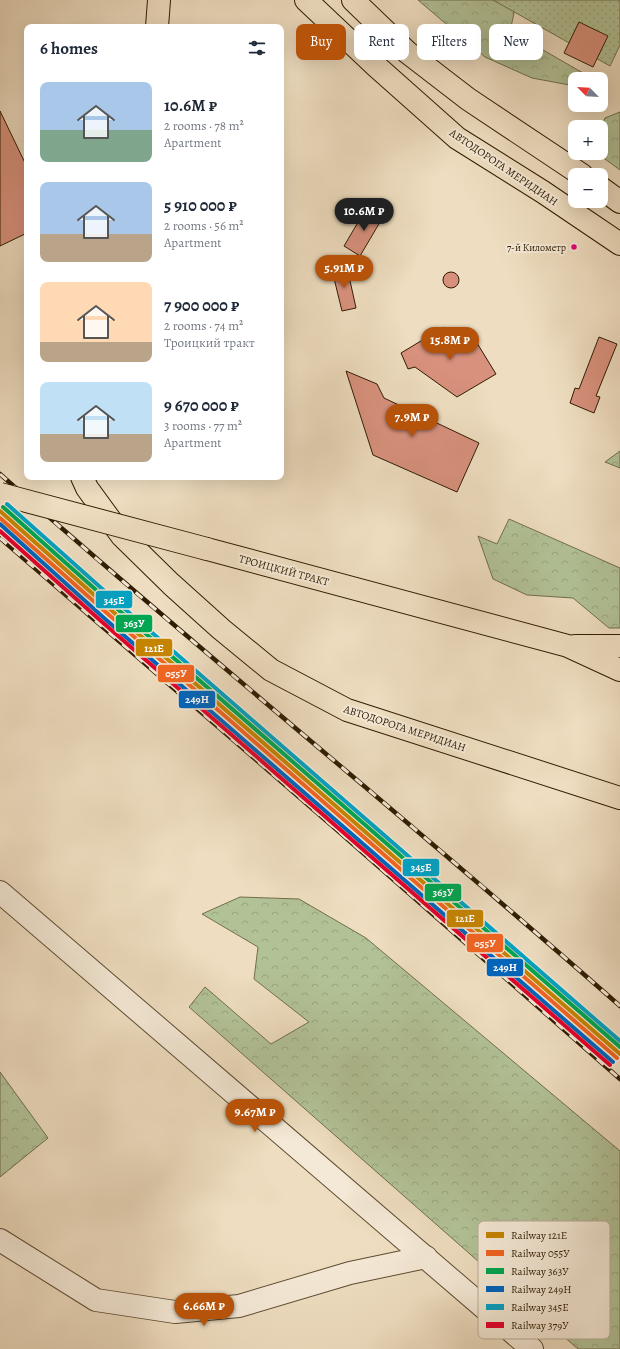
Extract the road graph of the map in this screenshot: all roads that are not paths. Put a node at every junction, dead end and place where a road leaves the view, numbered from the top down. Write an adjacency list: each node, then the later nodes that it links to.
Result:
1 (159, 0): 4 (main road)
2 (306, 0): 8 (main road, АВТОДОРОГА МЕРИДИАН)
3 (353, 0): 5 (main road)
4 (157, 24)
5 (571, 168)
6 (608, 193): 7 (main road)
7 (620, 202)
8 (620, 244)
9 (83, 480): 14 (main road, АВТОДОРОГА МЕРИДИАН)
10 (0, 494): 11 (main road, ТРОИЦКИЙ ТРАКТ, bridge)
11 (568, 646): 12 (main road, ТРОИЦКИЙ ТРАКТ); 13 (main road, ТРОИЦКИЙ ТРАКТ)
12 (620, 646)
13 (620, 670)
14 (620, 798)
15 (0, 892): 17 (street)
16 (0, 1240): 17 (street)
17 (426, 1257): 18 (street)
18 (478, 1302)
19 (520, 1339): 20 (street)
20 (532, 1349)

